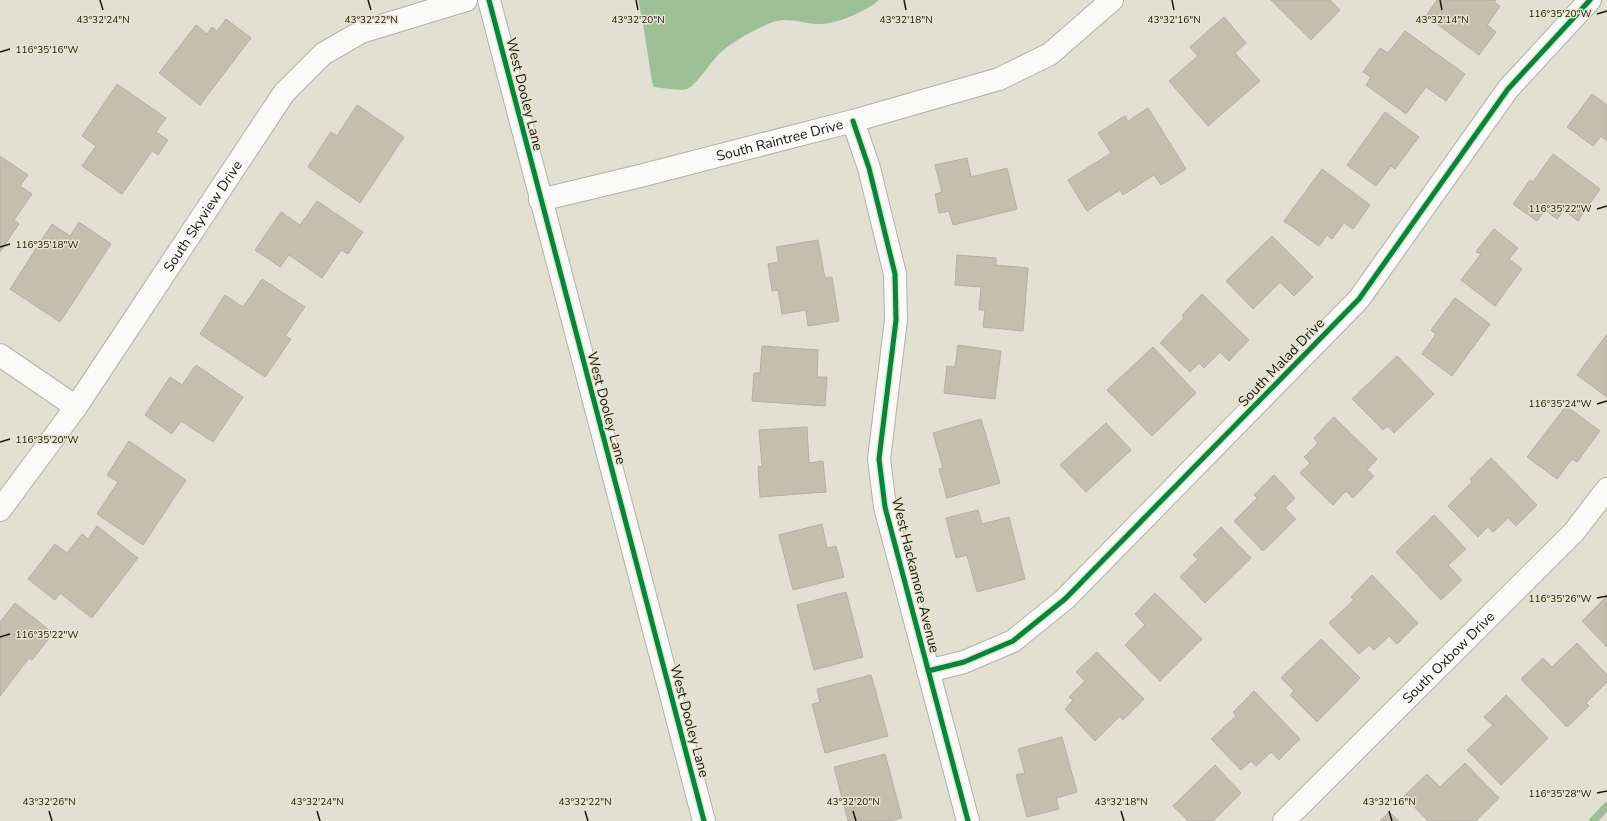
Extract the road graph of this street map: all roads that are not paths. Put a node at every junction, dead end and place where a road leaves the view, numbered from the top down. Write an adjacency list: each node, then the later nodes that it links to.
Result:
1 (466, 0): 8 (street, South Skyview Drive)
2 (489, 0): 6 (street, West Dooley Lane)
3 (1112, 0): 5 (street, South Raintree Drive)
4 (1590, 0): 11 (street, South Malad Drive)
5 (853, 121): 6 (street, South Raintree Drive); 11 (street, West Hackamore Avenue)
6 (540, 200): 12 (street, West Dooley Lane)
7 (0, 355): 8 (street)
8 (76, 407): 10 (street, South Skyview Drive)
9 (1607, 489): 14 (street, South Oxbow Drive)
10 (0, 510)
11 (928, 671): 13 (street, West Hackamore Avenue)
12 (704, 821)
13 (968, 821)
14 (1284, 821)

